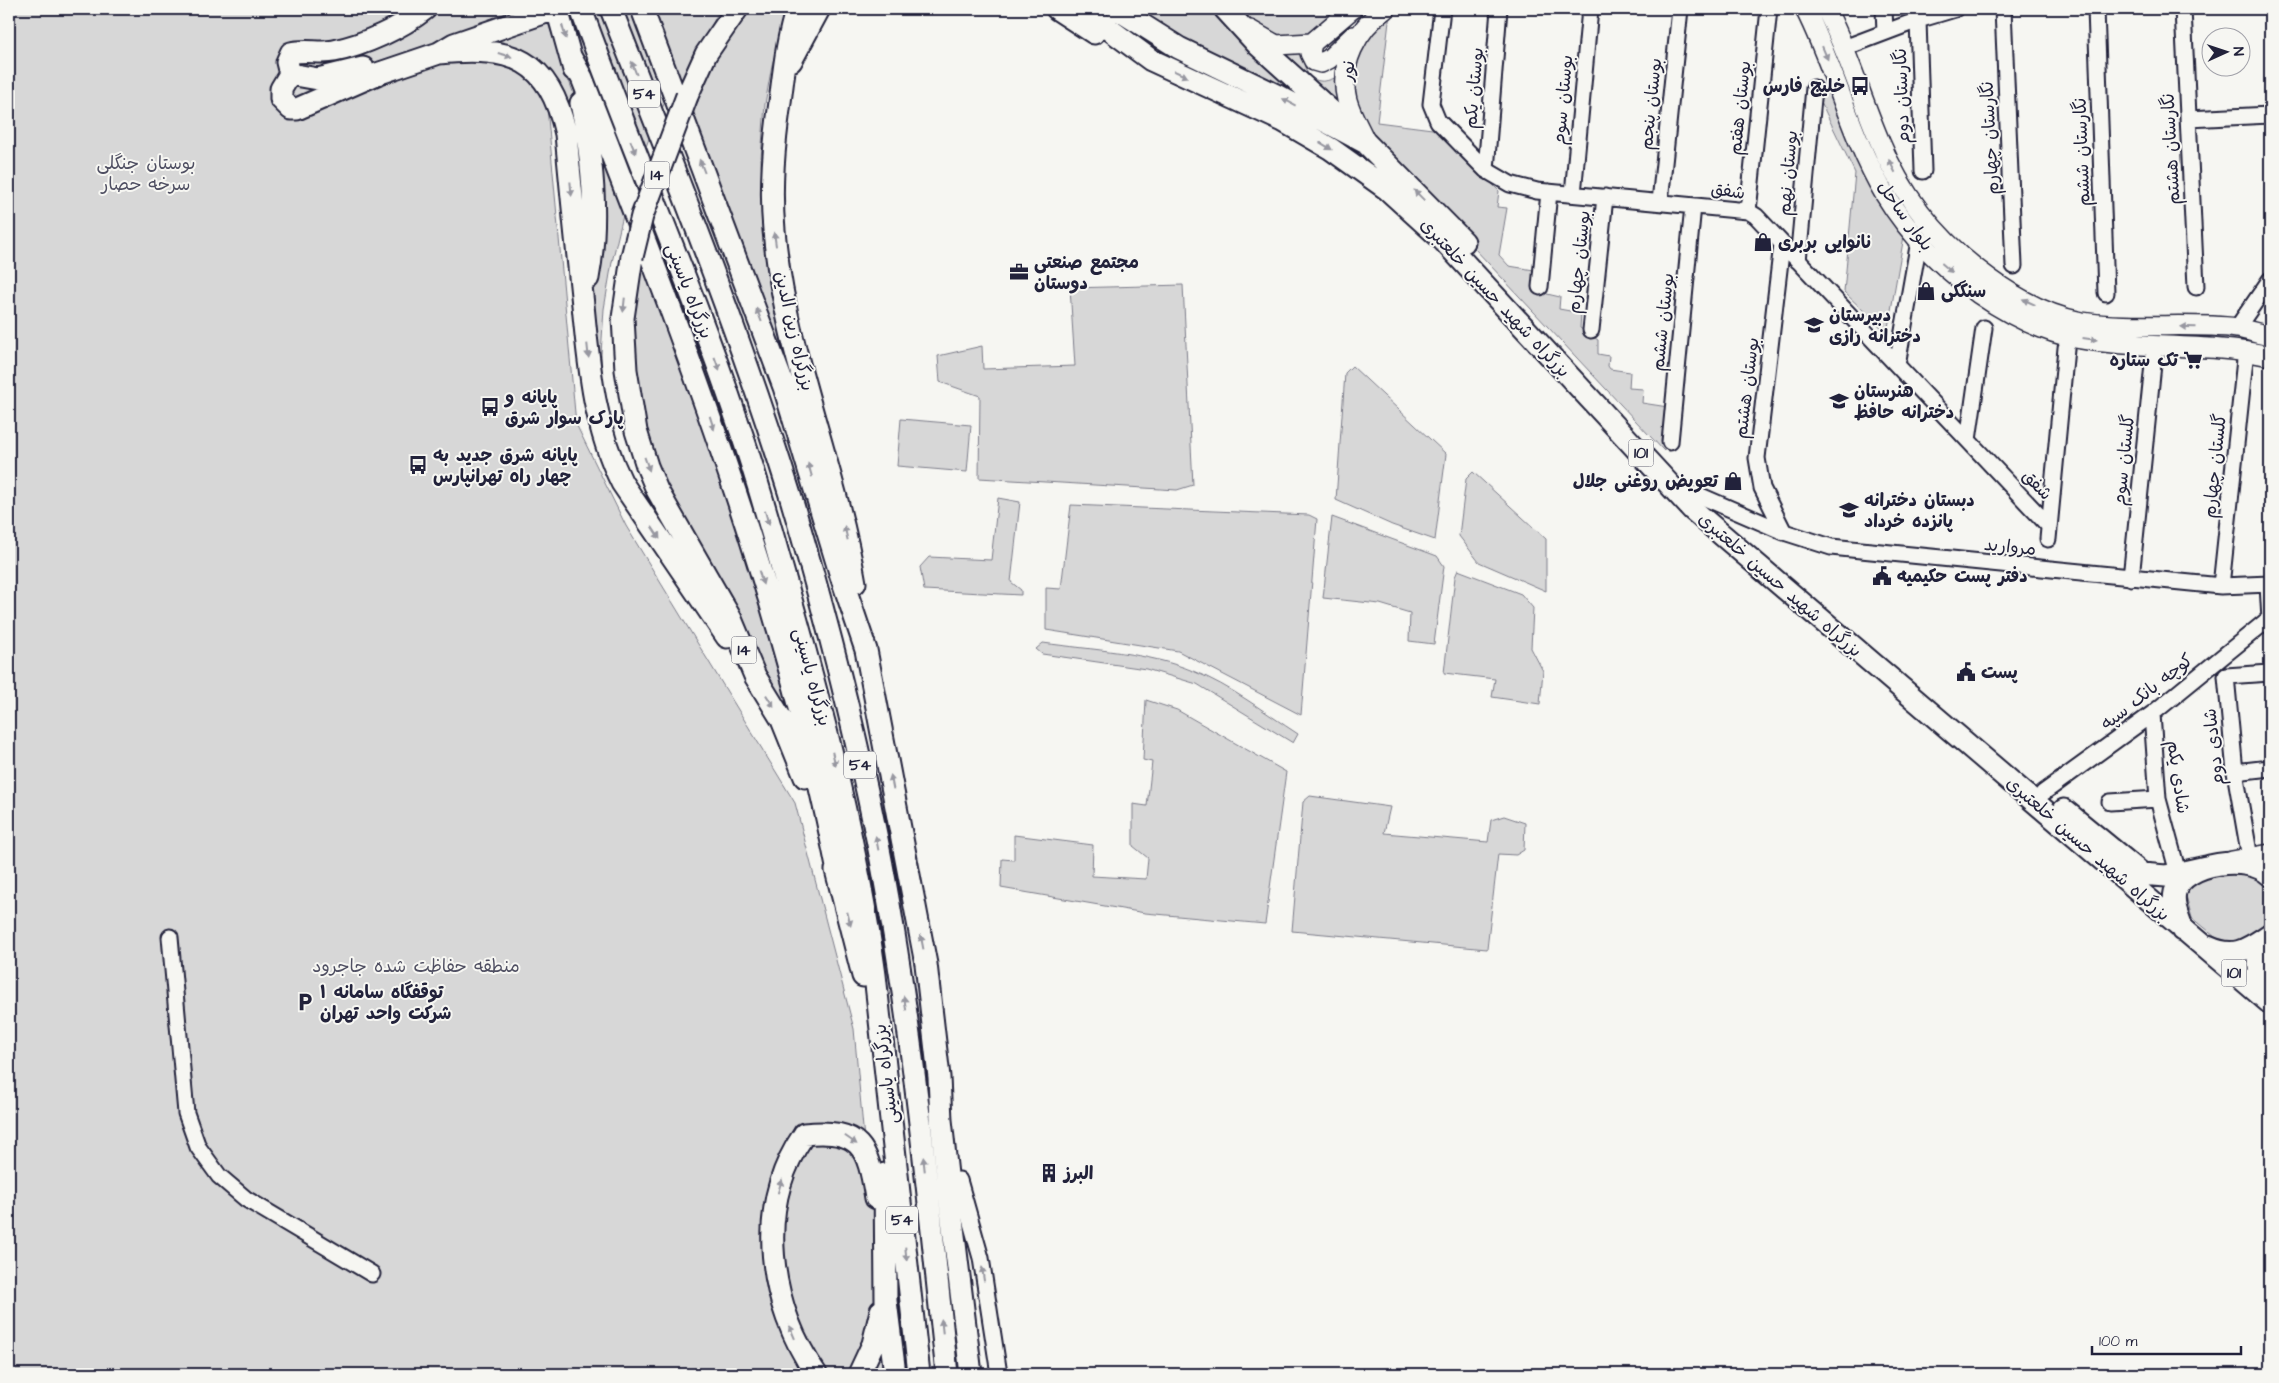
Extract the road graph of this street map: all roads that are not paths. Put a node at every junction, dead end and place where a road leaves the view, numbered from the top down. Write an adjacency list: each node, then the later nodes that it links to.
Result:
1 (425, 9): 37 (highway)
2 (443, 9): 39 (highway)
3 (582, 9): 100 (highway, بزرگراه یاسینی / 54, one-way to 100)
4 (611, 9): 113 (highway, بزرگراه یاسینی / 54, one-way to 4)
5 (642, 9): 79 (highway, one-way to 5)
6 (725, 9): 34 (highway)
7 (737, 9): 34 (highway, 14)
8 (797, 9): 38 (highway, بزرگراه زین الدین)
9 (820, 9): 38 (highway)
10 (1056, 9): 36 (highway)
11 (1082, 9): 36 (highway, بزرگراه شهید حسین خلعتبری / 101)
12 (1117, 9): 43 (highway, بزرگراه شهید حسین خلعتبری / 101, one-way to 12)
13 (1352, 9): 31 (main road)
14 (1442, 9): 44 (street, شفق)
15 (1499, 9): 44 (street, بوستان یکم)
16 (1590, 9): 47 (street, بوستان سوم)
17 (1680, 9): 49 (street, بوستان پنجم)
18 (1769, 9): 51 (street, بوستان هفتم)
19 (1805, 9): 53 (main road, بلوار ساحل, one-way to 53)
20 (1826, 9): 32 (main road, بلوار ساحل)
21 (1884, 9): 30 (street)
22 (1954, 9): 29 (street)
23 (2003, 9): 56 (street, نگارستان چهارم)
24 (2096, 9): 60 (street, نگارستان ششم)
25 (2183, 9): 42 (street, نگارستان هشتم)
26 (542, 10): 33 (highway); 35 (highway, one-way to 35); 39 (highway)
27 (1379, 13): 31 (main road); 43 (main road, نور)
28 (1229, 14): 31 (main road); 43 (highway)
29 (1918, 20): 30 (street); 45 (street, نگارستان دوم)
30 (1885, 32): 32 (street)
31 (1312, 43)
32 (1844, 48): 52 (main road, بلوار ساحل, one-way to 32)
33 (439, 53): 37 (highway); 61 (highway, one-way to 61)
34 (706, 54): 81 (highway, 14, one-way to 81, bridge)
35 (570, 56): 61 (highway); 94 (highway, one-way to 94)
36 (1151, 60): 96 (highway, بزرگراه شهید حسین خلعتبری / 101, one-way to 96)
37 (290, 74): 39 (highway)
38 (783, 77): 79 (highway, بزرگراه زین الدین, one-way to 38)
39 (324, 78)
40 (1814, 88): 55 (street, بوستان نهم)
41 (2270, 115): 42 (street)
42 (2188, 119): 59 (street, نگارستان هشتم)
43 (1366, 142): 73 (highway, بزرگراه شهید حسین خلعتبری / 101, one-way to 43)
44 (1486, 170): 46 (street, شفق)
45 (1923, 171)
46 (1549, 192): 47 (street, شفق); 58 (street)
47 (1573, 194): 48 (street, شفق)
48 (1605, 197): 49 (street, شفق); 64 (street, بوستان چهارم)
49 (1660, 202): 50 (street, شفق)
50 (1693, 206): 51 (street, شفق); 72 (street, بوستان ششم)
51 (1748, 211): 54 (street, شفق)
52 (1923, 217): 53 (main road); 63 (main road, بلوار ساحل, one-way to 52)
53 (1919, 241): 66 (main road, بلوار ساحل, one-way to 66); 70 (street)
54 (1782, 244): 55 (street, شفق); 74 (street, بوستان هشتم)
55 (1798, 261): 70 (street, شفق)
56 (2014, 266)
57 (2270, 280): 63 (street)
58 (1540, 287)
59 (2196, 287)
60 (2106, 294)
61 (583, 306): 81 (highway, one-way to 81)
62 (1984, 328): 71 (street)
63 (2237, 328): 65 (main road, بلوار ساحل); 68 (main road)
64 (1591, 330)
65 (2270, 336)
66 (2155, 345): 68 (main road, بلوار ساحل); 75 (street, گلستان سوم)
67 (2066, 348): 71 (street, شفق)
68 (2237, 349): 69 (main road, بلوار ساحل); 77 (street, گلستان چهارم)
69 (2270, 356)
70 (1897, 365): 71 (street, شفق)
71 (1968, 440)
72 (1670, 442)
73 (1696, 494): 74 (street, مروارید); 85 (highway, بزرگراه شهید حسین خلعتبری / 101)
74 (1784, 532): 75 (street, مروارید)
75 (2131, 578): 77 (street, مروارید)
76 (2269, 585): 77 (street, مروارید); 78 (street)
77 (2221, 586)
78 (2270, 619): 82 (street, کوچه بانک سپه)
79 (866, 650): 102 (highway, one-way to 79)
80 (2270, 673): 84 (street, شادی دوم)
81 (755, 676): 94 (highway, 14, one-way to 94)
82 (2152, 714): 85 (street, کوچه بانک سپه); 86 (street, شادی یکم)
83 (2270, 768): 84 (street)
84 (2235, 772): 89 (street, شادی دوم)
85 (2043, 793): 92 (highway, بزرگراه شهید حسین خلعتبری / 101)
86 (2158, 798): 87 (street); 92 (street, شادی یکم)
87 (2110, 802)
88 (2270, 854): 89 (main road)
89 (2250, 858): 90 (main road)
90 (2228, 862): 91 (highway, 101); 93 (highway, 101)
91 (2206, 867): 92 (highway, بزرگراه شهید حسین خلعتبری / 101); 96 (highway)
92 (2178, 873)
93 (2270, 875)
94 (840, 882): 100 (highway, 14, one-way to 100)
95 (2270, 934): 96 (highway); 98 (highway, 101)
96 (2190, 936): 99 (highway, بزرگراه شهید حسین خلعتبری / 101)
97 (170, 937): 105 (street)
98 (2270, 986)
99 (2270, 1003)
100 (882, 1045): 101 (highway, بزرگراه یاسینی / 54)
101 (885, 1066): 104 (highway); 112 (highway, بزرگراه یاسینی / 54, one-way to 112)
102 (939, 1077): 103 (highway); 114 (highway)
103 (959, 1180): 115 (highway); 116 (street, one-way to 103)
104 (886, 1248): 106 (highway); 108 (highway, one-way to 104)
105 (372, 1274)
106 (885, 1286): 107 (highway); 109 (highway)
107 (888, 1323): 110 (highway); 111 (highway)
108 (816, 1374)
109 (859, 1374)
110 (890, 1374)
111 (896, 1374)
112 (920, 1374)
113 (947, 1374)
114 (970, 1374)
115 (986, 1374)
116 (999, 1374)

